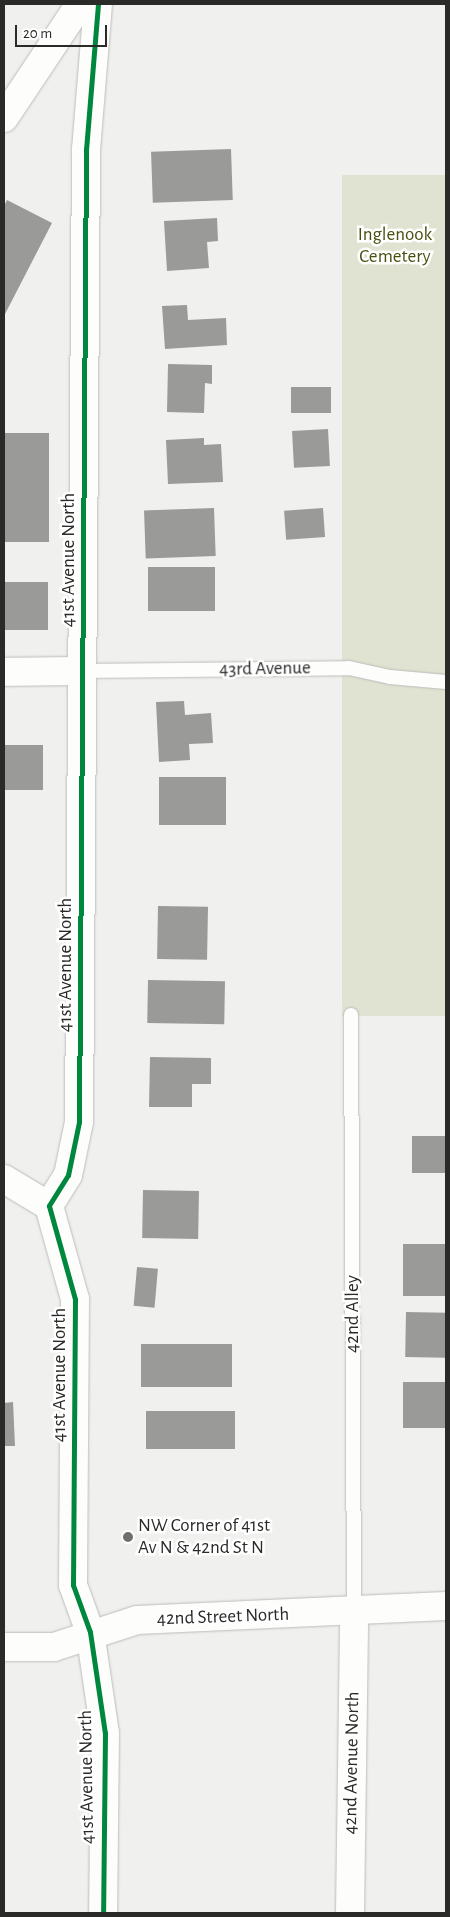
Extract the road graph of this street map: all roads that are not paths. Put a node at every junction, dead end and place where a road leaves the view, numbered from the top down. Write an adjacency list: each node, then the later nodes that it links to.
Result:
1 (80, 4): 3 (street)
2 (98, 4): 4 (street, 41st Avenue North)
3 (4, 118)
4 (83, 671): 5 (street); 6 (lane, 43rd Avenue); 9 (street, 41st Avenue North)
5 (4, 672)
6 (446, 682)
7 (351, 1015): 11 (lane, 42nd Alley)
8 (4, 1179): 9 (street)
9 (49, 1206): 12 (street, 41st Avenue North)
10 (446, 1606): 11 (street, 42nd Street North)
11 (354, 1612): 12 (street, 42nd Street North); 15 (street, 42nd Avenue North)
12 (90, 1632): 13 (street, 42nd Street North); 14 (street, 41st Avenue North)
13 (4, 1647)
14 (103, 1913)
15 (350, 1913)

